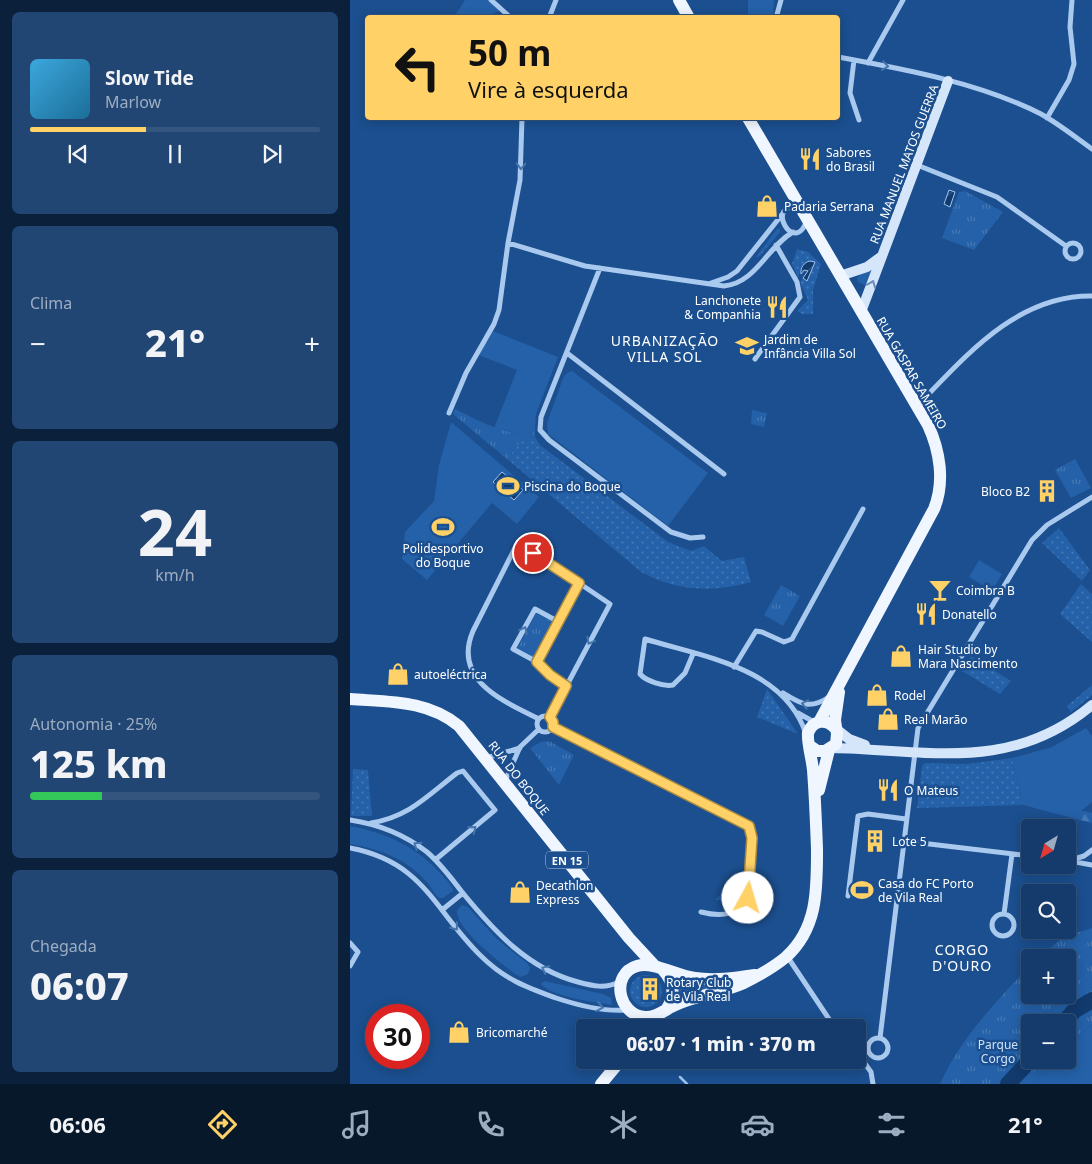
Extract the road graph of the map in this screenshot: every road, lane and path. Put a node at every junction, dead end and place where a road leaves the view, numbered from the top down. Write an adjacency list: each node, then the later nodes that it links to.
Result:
1 (491, 0): 7 (street)
2 (556, 0): 8 (street)
3 (679, 0): 9 (main road)
4 (781, 0): 10 (street)
5 (903, 0): 13 (street)
6 (1072, 0): 15 (street)
7 (508, 15)
8 (550, 15)
9 (687, 15)
10 (777, 15)
11 (840, 57): 12 (street)
12 (854, 60): 13 (street); 18 (street)
13 (868, 63): 14 (street, one-way to 14)
14 (948, 81): 15 (street); 20 (main road, RUA MANUEL MATOS GUERRA)
15 (1047, 118): 19 (street)
16 (522, 120): 23 (street, one-way to 23)
17 (749, 120): 21 (main road, RUA GASPAR SAMEIRO)
18 (859, 120)
19 (1092, 149)
20 (917, 166): 25 (street); 26 (main road, RUA MANUEL MATOS GUERRA)
21 (796, 213): 22 (street); 22 (street); 27 (street); 30 (main road, RUA GASPAR SAMEIRO)
22 (793, 232): 24 (street)
23 (508, 243): 28 (street); 37 (street)
24 (776, 244): 29 (street); 35 (street)
25 (1066, 246)
26 (882, 256): 30 (main road, RUA MANUEL MATOS GUERRA); 33 (main road, RUA MANUEL MATOS GUERRA, one-way to 26)
27 (746, 260): 29 (street); 31 (street)
28 (600, 268): 31 (street); 34 (street)
29 (756, 268): 31 (street)
30 (840, 276): 33 (main road, RUA GASPAR SAMEIRO)
31 (708, 284)
32 (1092, 296): 36 (street)
33 (861, 312): 36 (main road, RUA GASPAR SAMEIRO)
34 (567, 353): 38 (street); 41 (street)
35 (755, 359)
36 (916, 406): 47 (main road, RUA GASPAR SAMEIRO)
37 (449, 413)
38 (724, 474)
39 (1092, 497): 64 (street)
40 (863, 509): 46 (street)
41 (703, 537)
42 (579, 583): 43 (street); 48 (street, one-way to 48); 55 (street)
43 (559, 622): 45 (street); 45 (street, one-way to 43)
44 (693, 654): 44 (street); 46 (street)
45 (537, 662): 48 (street)
46 (734, 666): 49 (street)
47 (842, 680): 50 (main road); 58 (main road)
48 (566, 686): 54 (street)
49 (778, 690): 50 (street, one-way to 49); 53 (street)
50 (833, 694): 56 (main road)
51 (350, 699): 65 (main road, RUA DO BOQUE / EN 15)
52 (1092, 705): 64 (main road)
53 (795, 711): 56 (street); 60 (street)
54 (550, 717): 55 (street); 57 (street)
55 (539, 719): 59 (street)
56 (818, 722): 58 (main road); 60 (main road)
57 (553, 727): 59 (street); 83 (street)
58 (835, 728): 62 (main road); 63 (main road)
59 (539, 729): 61 (street)
60 (809, 744): 62 (main road); 67 (main road)
61 (520, 748): 65 (street); 66 (street)
62 (831, 749): 63 (main road); 67 (main road)
63 (875, 749): 64 (main road)
64 (914, 752): 68 (street)
65 (486, 758): 66 (main road, RUA DO BOQUE / EN 15)
66 (504, 782): 85 (main road, RUA DO BOQUE / EN 15)
67 (816, 803): 87 (main road)
68 (906, 819): 71 (street); 81 (street)
69 (350, 820): 70 (street)
70 (368, 823): 77 (street, one-way to 70); 77 (street, one-way to 70)
71 (904, 840): 74 (street); 98 (street)
72 (350, 848): 82 (street)
73 (1092, 850): 76 (street)
74 (1012, 854): 75 (street); 84 (street)
75 (1021, 855)
76 (1076, 858)
77 (436, 860): 80 (street)
78 (1076, 862): 79 (street)
79 (1092, 865)
80 (463, 893): 82 (street); 92 (street, one-way to 80)
81 (848, 896)
82 (442, 910): 93 (street, one-way to 93)
83 (701, 912)
84 (1004, 914): 84 (street)
85 (629, 938): 89 (main road); 90 (main road, EN 15)
86 (350, 943): 88 (street)
87 (787, 956): 91 (main road); 97 (street)
88 (350, 966)
89 (631, 968): 90 (main road); 92 (main road)
90 (658, 968): 91 (main road); 94 (main road, EN 15)
91 (755, 975): 94 (main road)
92 (621, 981): 93 (main road)
93 (630, 1011): 94 (main road); 95 (main road)
94 (664, 1011): 96 (main road, EN 15)
95 (631, 1019)
96 (657, 1019)
97 (829, 1019)
98 (880, 1038): 98 (street)
99 (866, 1065): 102 (street)
100 (614, 1069): 101 (main road)
101 (601, 1084)
102 (873, 1084)

